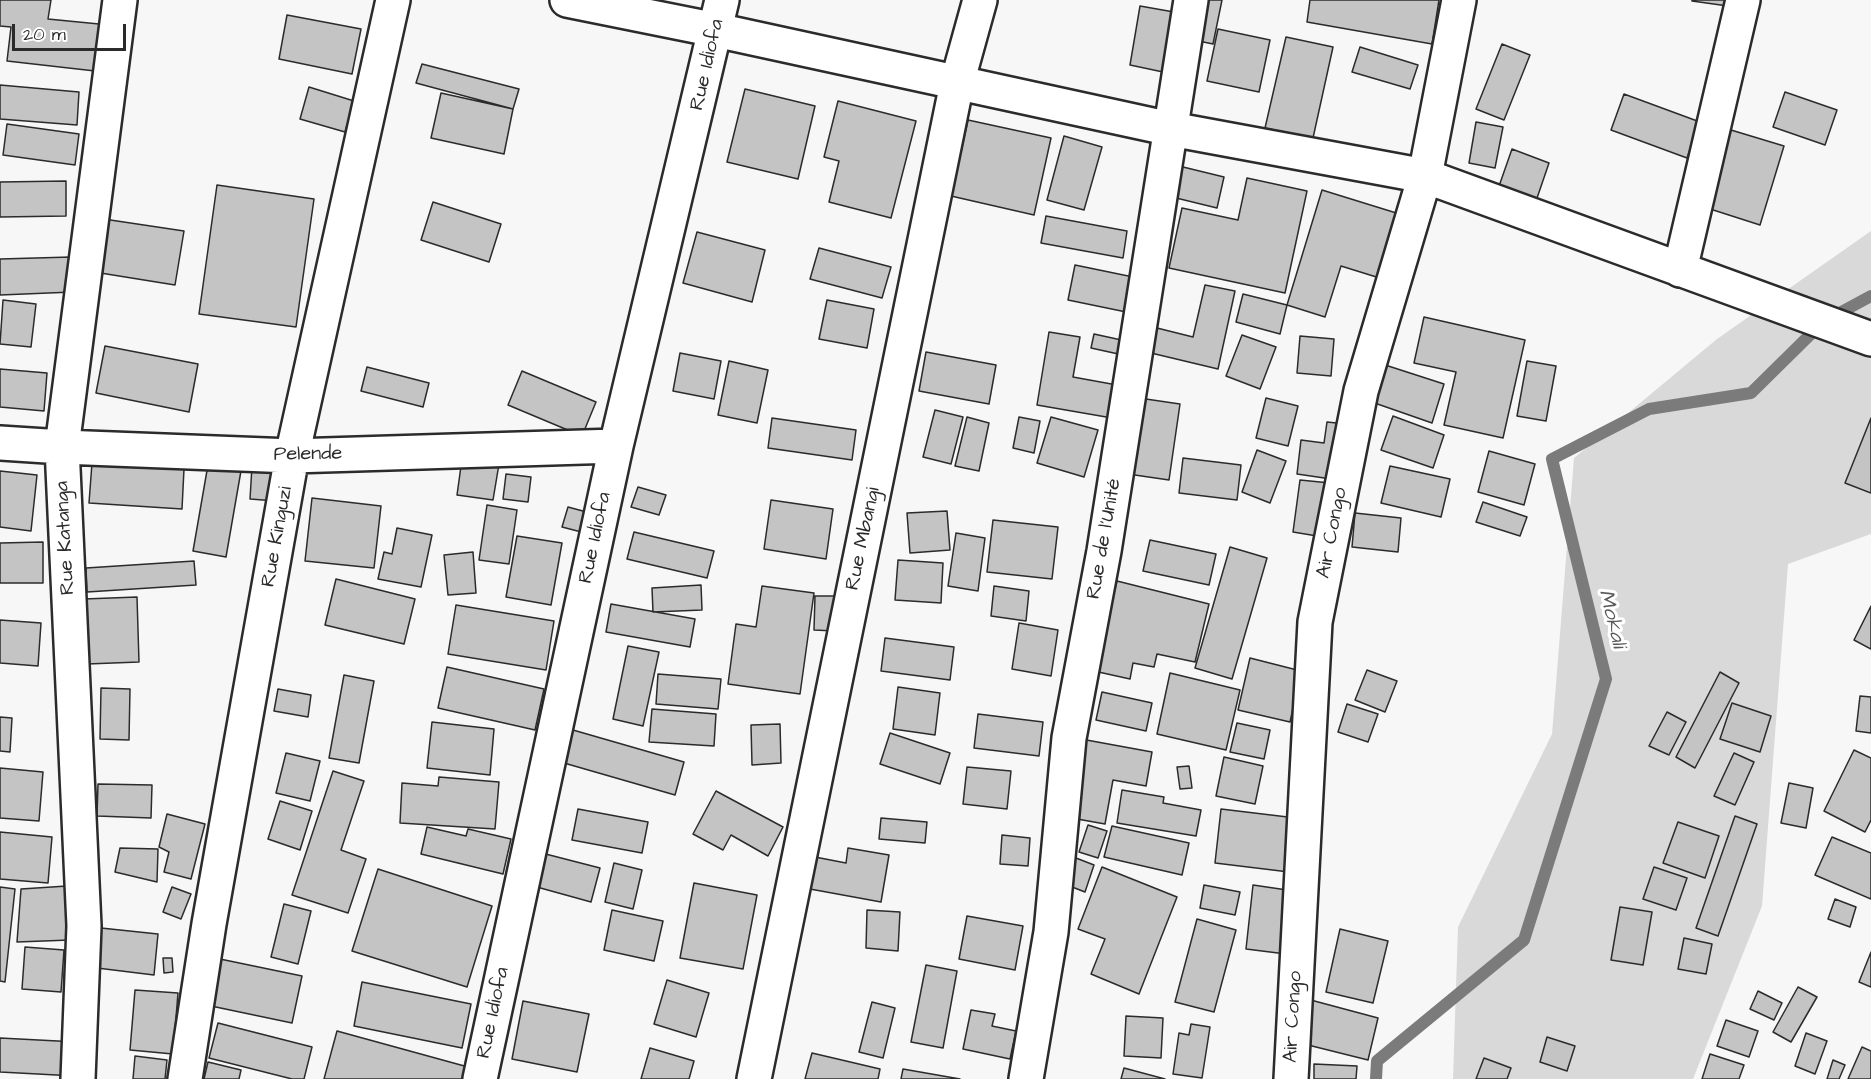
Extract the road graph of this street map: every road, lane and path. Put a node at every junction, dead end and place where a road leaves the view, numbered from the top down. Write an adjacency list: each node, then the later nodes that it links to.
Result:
1 (120, 0): 16 (street, Rue Katanga)
2 (393, 0): 17 (street, Rue Kinguzi)
3 (567, 0): 8 (street)
4 (980, 0): 9 (street, Rue Mbangi)
5 (1191, 0): 10 (street, Rue de l'Unité)
6 (1459, 0): 11 (street, Air Congo)
7 (1743, 0): 12 (street)
8 (720, 15): 9 (street); 15 (street, Rue Idiofa)
9 (957, 83): 10 (street); 21 (street, Rue Mbangi)
10 (1171, 129): 11 (street); 22 (street, Rue de l'Unité)
11 (1425, 176): 12 (street); 23 (street, Air Congo)
12 (1680, 270): 13 (street)
13 (1871, 339)
14 (0, 443): 16 (street, Pelende)
15 (616, 446): 17 (street, Pelende); 20 (street, Rue Idiofa)
16 (62, 447): 17 (street, Pelende); 18 (street, Rue Katanga)
17 (292, 456): 19 (street, Rue Kinguzi)
18 (78, 1079)
19 (185, 1079)
20 (480, 1079)
21 (754, 1079)
22 (1026, 1079)
23 (1291, 1079)

